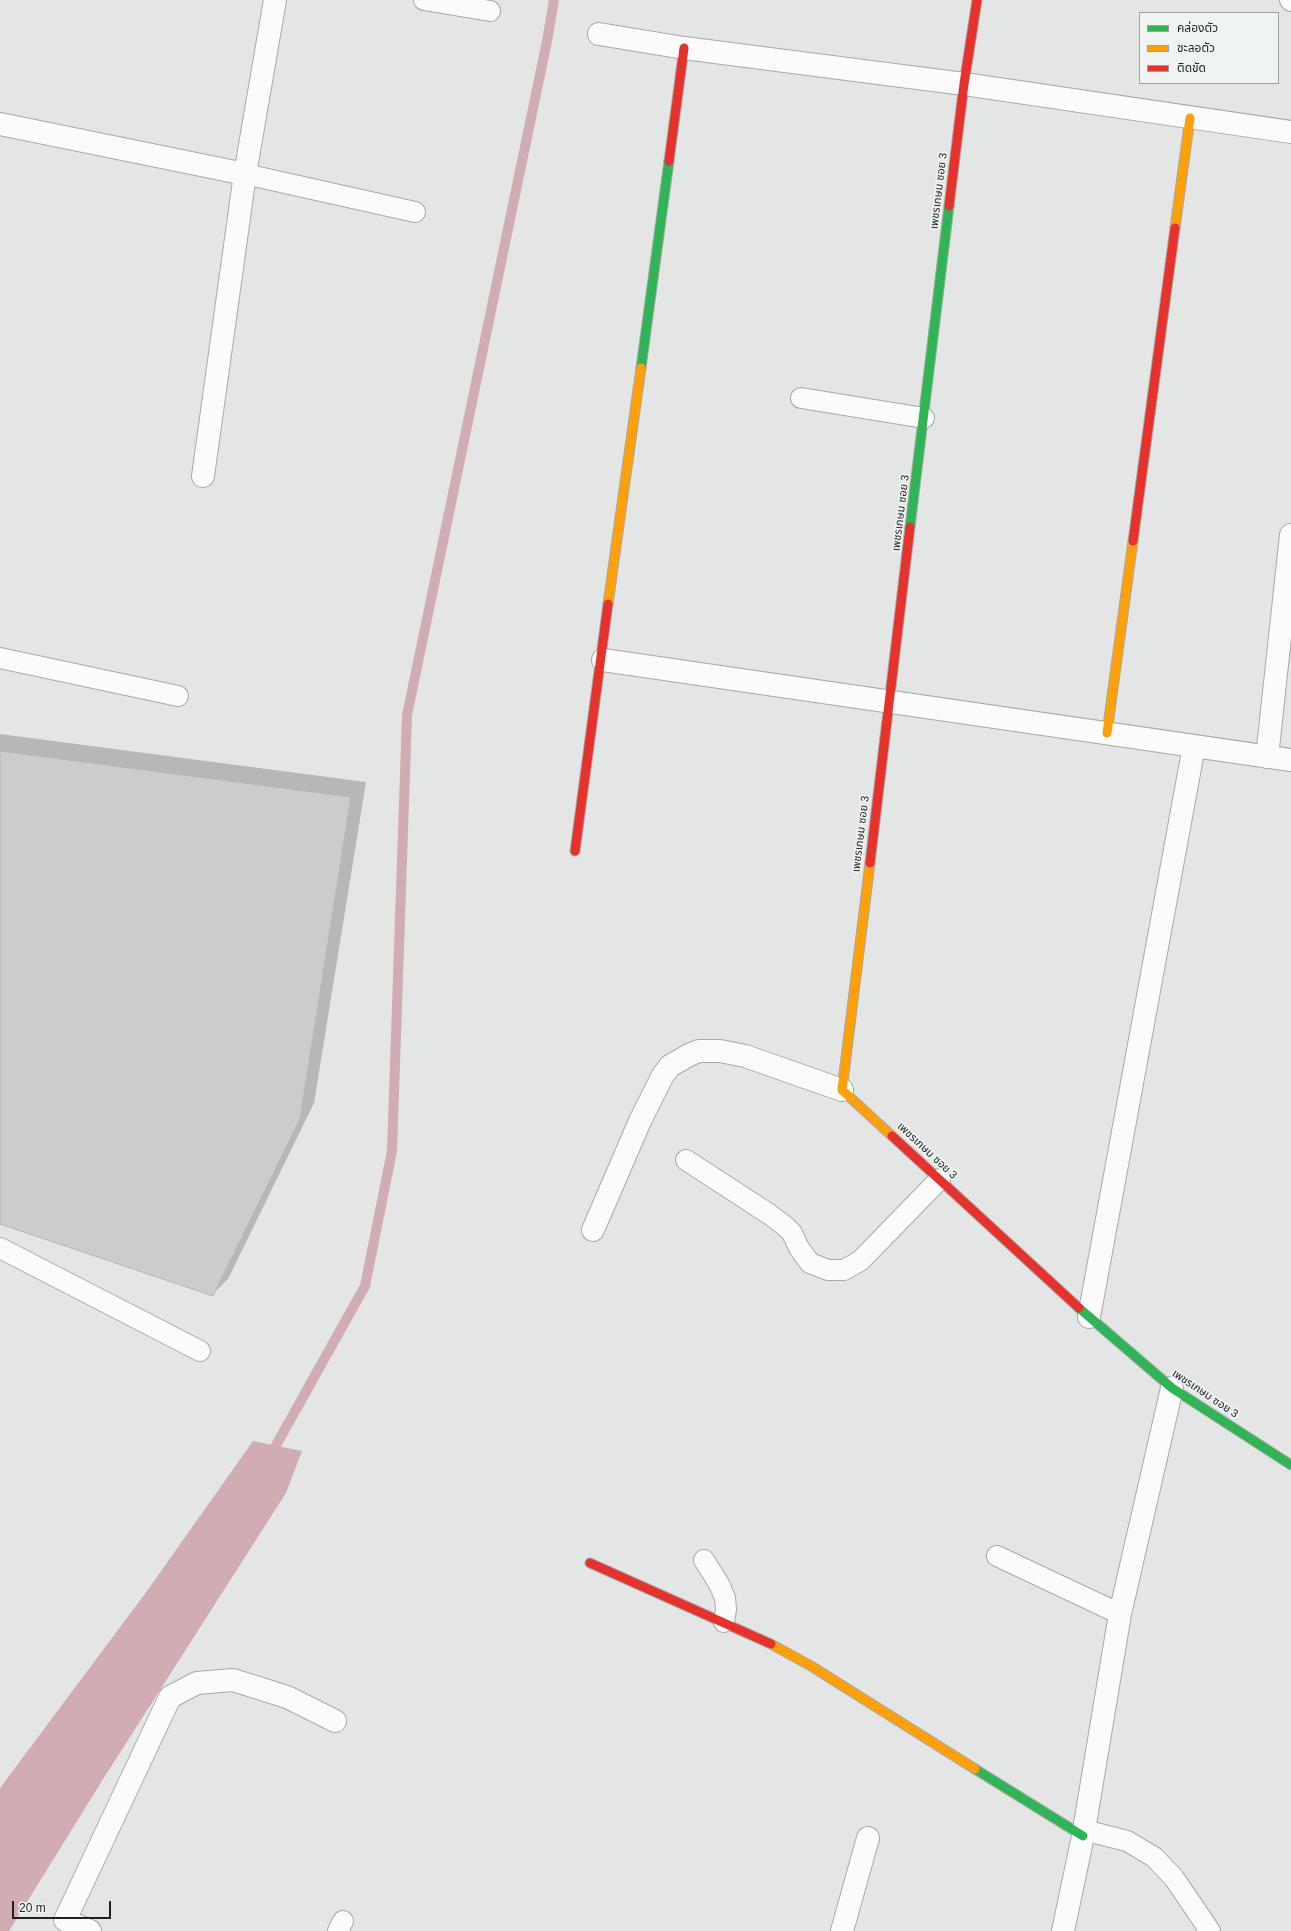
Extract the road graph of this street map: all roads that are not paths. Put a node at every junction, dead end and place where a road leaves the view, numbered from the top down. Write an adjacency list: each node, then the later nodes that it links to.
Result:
1 (275, 0): 11 (street)
2 (424, 0): 4 (lane)
3 (977, 0): 7 (street, เพชรเกษม ซอย 3)
4 (490, 11)
5 (599, 34): 6 (street)
6 (684, 48): 7 (street); 18 (street)
7 (964, 84): 8 (street); 14 (street, เพชรเกษม ซอย 3)
8 (1190, 118): 10 (street); 21 (street)
9 (0, 124): 11 (street)
10 (1291, 132)
11 (245, 174): 12 (lane); 15 (street)
12 (415, 212)
13 (801, 398): 14 (lane)
14 (924, 418): 20 (street, เพชรเกษม ซอย 3)
15 (203, 476)
16 (1291, 535): 23 (street)
17 (0, 658): 19 (lane)
18 (603, 660): 20 (street); 25 (street)
19 (178, 696)
20 (890, 702): 21 (street); 26 (street, เพชรเกษม ซอย 3)
21 (1107, 733): 22 (street)
22 (1194, 746): 23 (street); 31 (street)
23 (1267, 756): 24 (street)
24 (1291, 760)
25 (576, 851)
26 (842, 1090): 28 (street, เพชรเกษม ซอย 3); 29 (street)
27 (686, 1160): 28 (lane)
28 (940, 1179): 31 (street, เพชรเกษม ซอย 3)
29 (593, 1230)
30 (0, 1248): 32 (lane)
31 (1089, 1317): 33 (street, เพชรเกษม ซอย 3)
32 (200, 1351)
33 (1172, 1388): 34 (street, เพชรเกษม ซอย 3); 38 (street)
34 (1291, 1465)
35 (997, 1556): 38 (lane)
36 (704, 1560): 39 (lane)
37 (590, 1563): 39 (street)
38 (1120, 1614): 41 (street)
39 (724, 1622): 41 (street)
40 (335, 1720): 43 (street)
41 (1083, 1833): 46 (street); 47 (lane)
42 (868, 1838): 45 (street)
43 (59, 1925): 44 (street)
44 (90, 1931)
45 (842, 1931)
46 (1063, 1931)
47 (1210, 1931)

